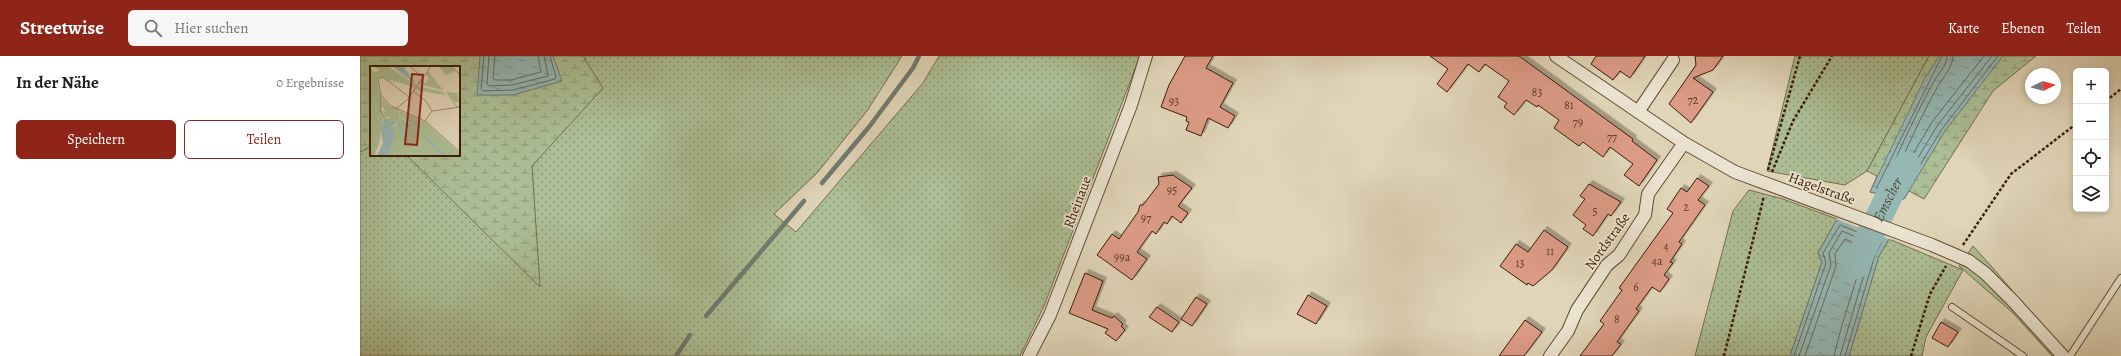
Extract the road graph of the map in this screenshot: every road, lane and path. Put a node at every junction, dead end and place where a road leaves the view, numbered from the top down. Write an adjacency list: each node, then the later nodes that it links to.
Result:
1 (1146, 56): 15 (street, Rheinaue)
2 (1556, 56): 8 (street, Hagelstraße)
3 (1800, 56): 11 (path)
4 (1832, 56): 11 (path)
5 (1673, 60): 8 (street)
6 (2121, 89): 7 (path)
7 (2109, 99)
8 (1638, 112): 10 (street, Hagelstraße)
9 (2073, 126): 12 (path)
10 (1684, 143): 11 (street, Hagelstraße); 16 (street, Nordstraße)
11 (1766, 183): 12 (street, Hagelstraße); 17 (path)
12 (1957, 255): 18 (path); 20 (street, Hagelstraße)
13 (2121, 278): 21 (lane)
14 (1952, 307): 19 (lane)
15 (1033, 355)
16 (1550, 356)
17 (1724, 356)
18 (1911, 356)
19 (2023, 356)
20 (2063, 356)
21 (2070, 356)

